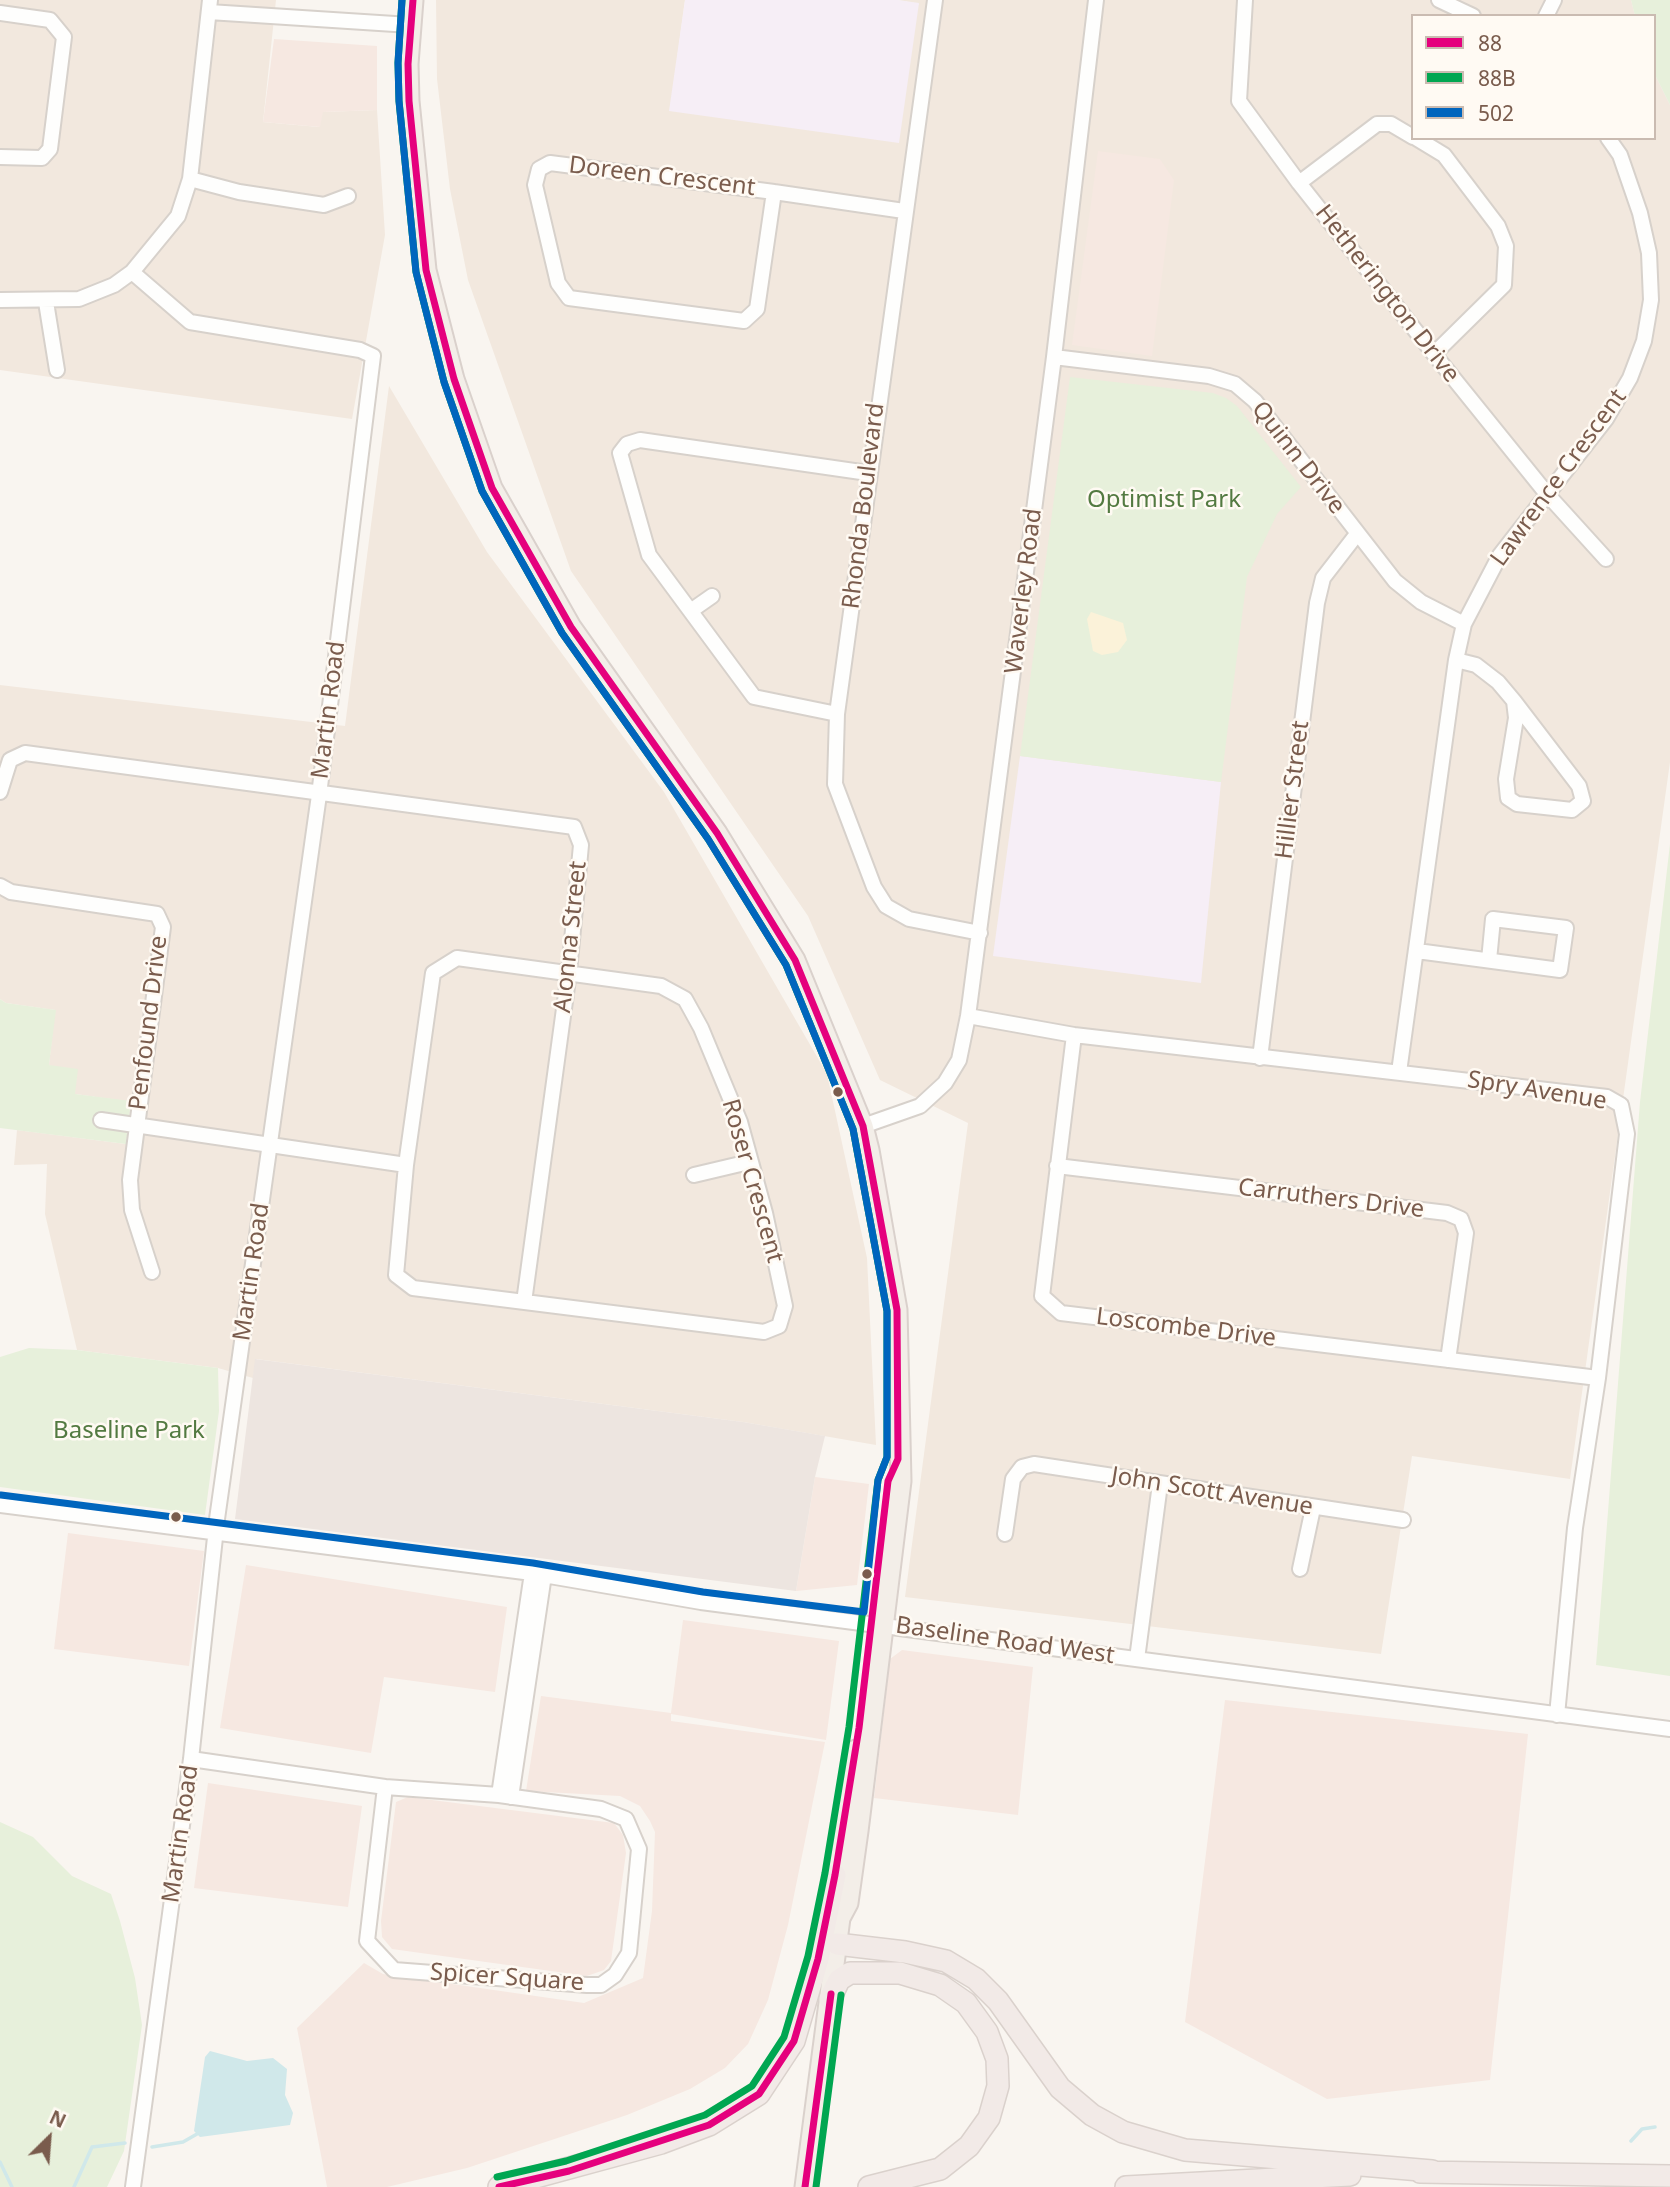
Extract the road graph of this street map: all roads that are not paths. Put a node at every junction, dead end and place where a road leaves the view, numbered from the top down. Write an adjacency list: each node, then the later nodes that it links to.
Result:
1 (413, 0): 9 (main road)
2 (935, 0): 18 (street, Rhonda Boulevard)
3 (1096, 0): 23 (street, Waverley Road)
4 (1245, 0): 15 (street, Hetherington Drive)
5 (1439, 0): 8 (street)
6 (209, 6): 9 (street); 14 (street)
7 (0, 13): 13 (street)
8 (1469, 14)
9 (410, 25): 48 (main road)
10 (1411, 135): 15 (street)
11 (1419, 140): 22 (street)
12 (1609, 140): 26 (street, Lawrence Crescent)
13 (0, 157)
14 (190, 178): 17 (street); 19 (street)
15 (1299, 183): 22 (street, Hetherington Drive)
16 (774, 192): 16 (street, Doreen Crescent); 18 (street, Doreen Crescent)
17 (348, 196)
18 (904, 211): 25 (street, Rhonda Boulevard)
19 (132, 272): 21 (street); 36 (street, Martin Road)
20 (0, 300): 21 (street)
21 (46, 302): 24 (street)
22 (1434, 355): 26 (street, Hetherington Drive)
23 (1054, 357): 27 (street, Quinn Drive); 38 (street, Waverley Road)
24 (57, 370)
25 (868, 473): 30 (street); 34 (street, Rhonda Boulevard)
26 (1547, 494): 28 (street, Hetherington Drive); 31 (street, Lawrence Crescent)
27 (1357, 534): 31 (street, Quinn Drive); 44 (street, Hillier Street)
28 (1606, 559)
29 (712, 596): 30 (street)
30 (692, 610): 34 (street)
31 (1464, 624): 32 (street, Lawrence Crescent)
32 (1456, 660): 33 (street); 39 (street, Lawrence Crescent)
33 (1514, 701): 33 (street)
34 (837, 714): 38 (street, Rhonda Boulevard)
35 (0, 792): 36 (street)
36 (319, 795): 41 (street, Alonna Street); 49 (street, Martin Road)
37 (0, 886): 47 (street, Penfound Drive)
38 (980, 933): 42 (street, Waverley Road)
39 (1417, 951): 40 (street); 45 (street, Lawrence Crescent)
40 (1489, 960): 40 (street)
41 (569, 972): 50 (street, Roser Crescent); 51 (street, Roser Crescent); 55 (street, Alonna Street)
42 (968, 1016): 43 (street, Spry Avenue); 48 (street, Waverley Road)
43 (1074, 1035): 44 (street, Spry Avenue); 52 (street, Loscombe Drive)
44 (1261, 1058): 45 (street, Spry Avenue)
45 (1399, 1072): 57 (street, Spry Avenue)
46 (101, 1120): 47 (street)
47 (136, 1125): 49 (street); 54 (street)
48 (863, 1126): 66 (main road)
49 (270, 1144): 51 (street); 62 (street, Martin Road)
50 (749, 1163): 53 (street); 55 (street, Roser Crescent)
51 (407, 1165): 55 (street, Roser Crescent)
52 (1057, 1167): 56 (street, Loscombe Drive); 56 (street, Carruthers Drive)
53 (694, 1175)
54 (152, 1272)
55 (524, 1302)
56 (1448, 1360): 57 (street, Loscombe Drive)
57 (1598, 1378): 68 (street, Spry Avenue)
58 (1160, 1484): 60 (street, John Scott Avenue); 63 (street, John Scott Avenue); 67 (street)
59 (0, 1505): 62 (street, Baseline Road West)
60 (1312, 1508): 61 (street, John Scott Avenue); 64 (street)
61 (1403, 1520)
62 (215, 1533): 65 (street, Baseline Road West); 70 (street, Martin Road)
63 (1005, 1534)
64 (1300, 1569)
65 (538, 1574): 66 (street, Baseline Road West); 72 (street)
66 (878, 1625): 67 (street, Baseline Road West); 73 (main road); 74 (main road)
67 (1137, 1659): 68 (street, Baseline Road West)
68 (1557, 1716): 69 (street, Baseline Road West)
69 (1670, 1729)
70 (191, 1759): 71 (street, Spicer Square); 80 (street, Martin Road)
71 (385, 1787): 72 (street, Spicer Square); 72 (street, Spicer Square)
72 (505, 1796)
73 (835, 1875): 74 (main road); 81 (highway)
74 (840, 1918): 75 (main road)
75 (837, 1944): 76 (main road); 77 (highway)
76 (830, 1999): 79 (main road); 82 (highway)
77 (1432, 2171): 78 (highway); 83 (highway)
78 (1670, 2176)
79 (806, 2177)
80 (133, 2187)
81 (499, 2187)
82 (869, 2187)
83 (1126, 2187)

